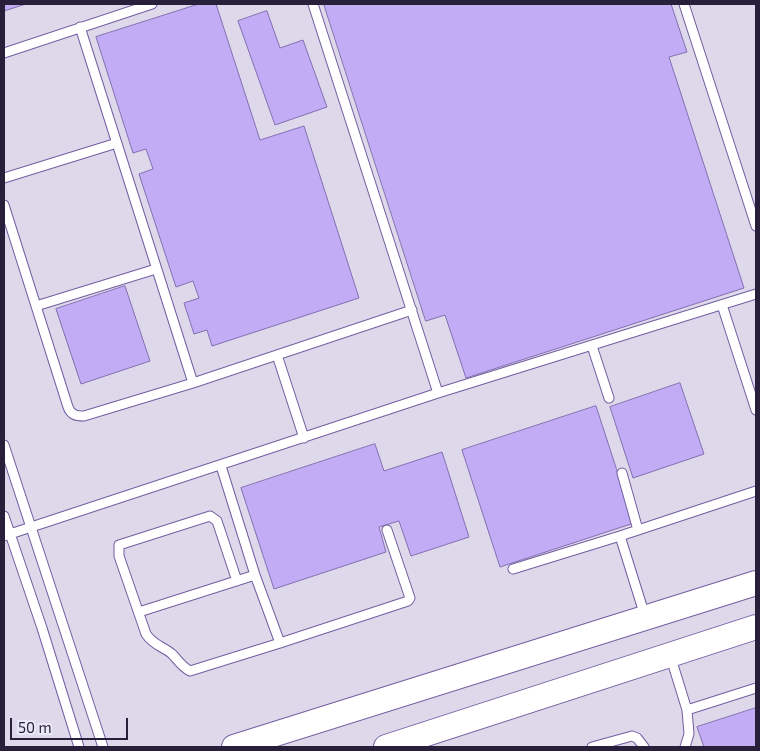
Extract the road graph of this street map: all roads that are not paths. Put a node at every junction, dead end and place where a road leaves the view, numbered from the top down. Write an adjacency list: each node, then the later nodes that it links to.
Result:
1 (152, 4): 4 (lane)
2 (313, 4): 14 (lane)
3 (684, 4): 9 (lane)
4 (80, 27): 5 (lane); 6 (lane)
5 (4, 53)
6 (117, 142): 7 (lane); 10 (lane)
7 (4, 178)
8 (4, 205): 13 (lane)
9 (756, 226)
10 (156, 269): 13 (lane); 17 (lane)
11 (756, 294): 12 (lane)
12 (722, 305): 15 (lane); 20 (lane)
13 (36, 306): 17 (lane)
14 (412, 310): 16 (lane); 18 (lane)
15 (592, 346): 18 (lane); 19 (lane)
16 (277, 355): 17 (lane); 21 (lane)
17 (192, 383)
18 (438, 393): 21 (lane)
19 (610, 398)
20 (756, 410)
21 (304, 438): 23 (lane)
22 (4, 445): 27 (lane)
23 (221, 466): 27 (lane); 33 (lane)
24 (622, 473): 29 (lane)
25 (756, 491): 29 (lane)
26 (4, 516): 30 (lane)
27 (32, 527): 30 (lane); 44 (lane)
28 (387, 530): 39 (lane)
29 (638, 530): 31 (lane)
30 (7, 536): 43 (lane)
31 (620, 536): 32 (lane); 37 (lane)
32 (513, 569)
33 (256, 575): 34 (lane); 39 (lane)
34 (237, 581): 36 (lane); 36 (lane)
35 (756, 583): 37 (street)
36 (139, 612): 39 (lane)
37 (646, 618): 45 (street)
38 (756, 627): 40 (street)
39 (280, 644)
40 (670, 655): 42 (lane); 46 (street)
41 (756, 688): 42 (lane)
42 (687, 710): 49 (lane)
43 (79, 747)
44 (102, 747)
45 (234, 747)
46 (386, 747)
47 (592, 747): 48 (lane)
48 (644, 747)
49 (685, 747)

